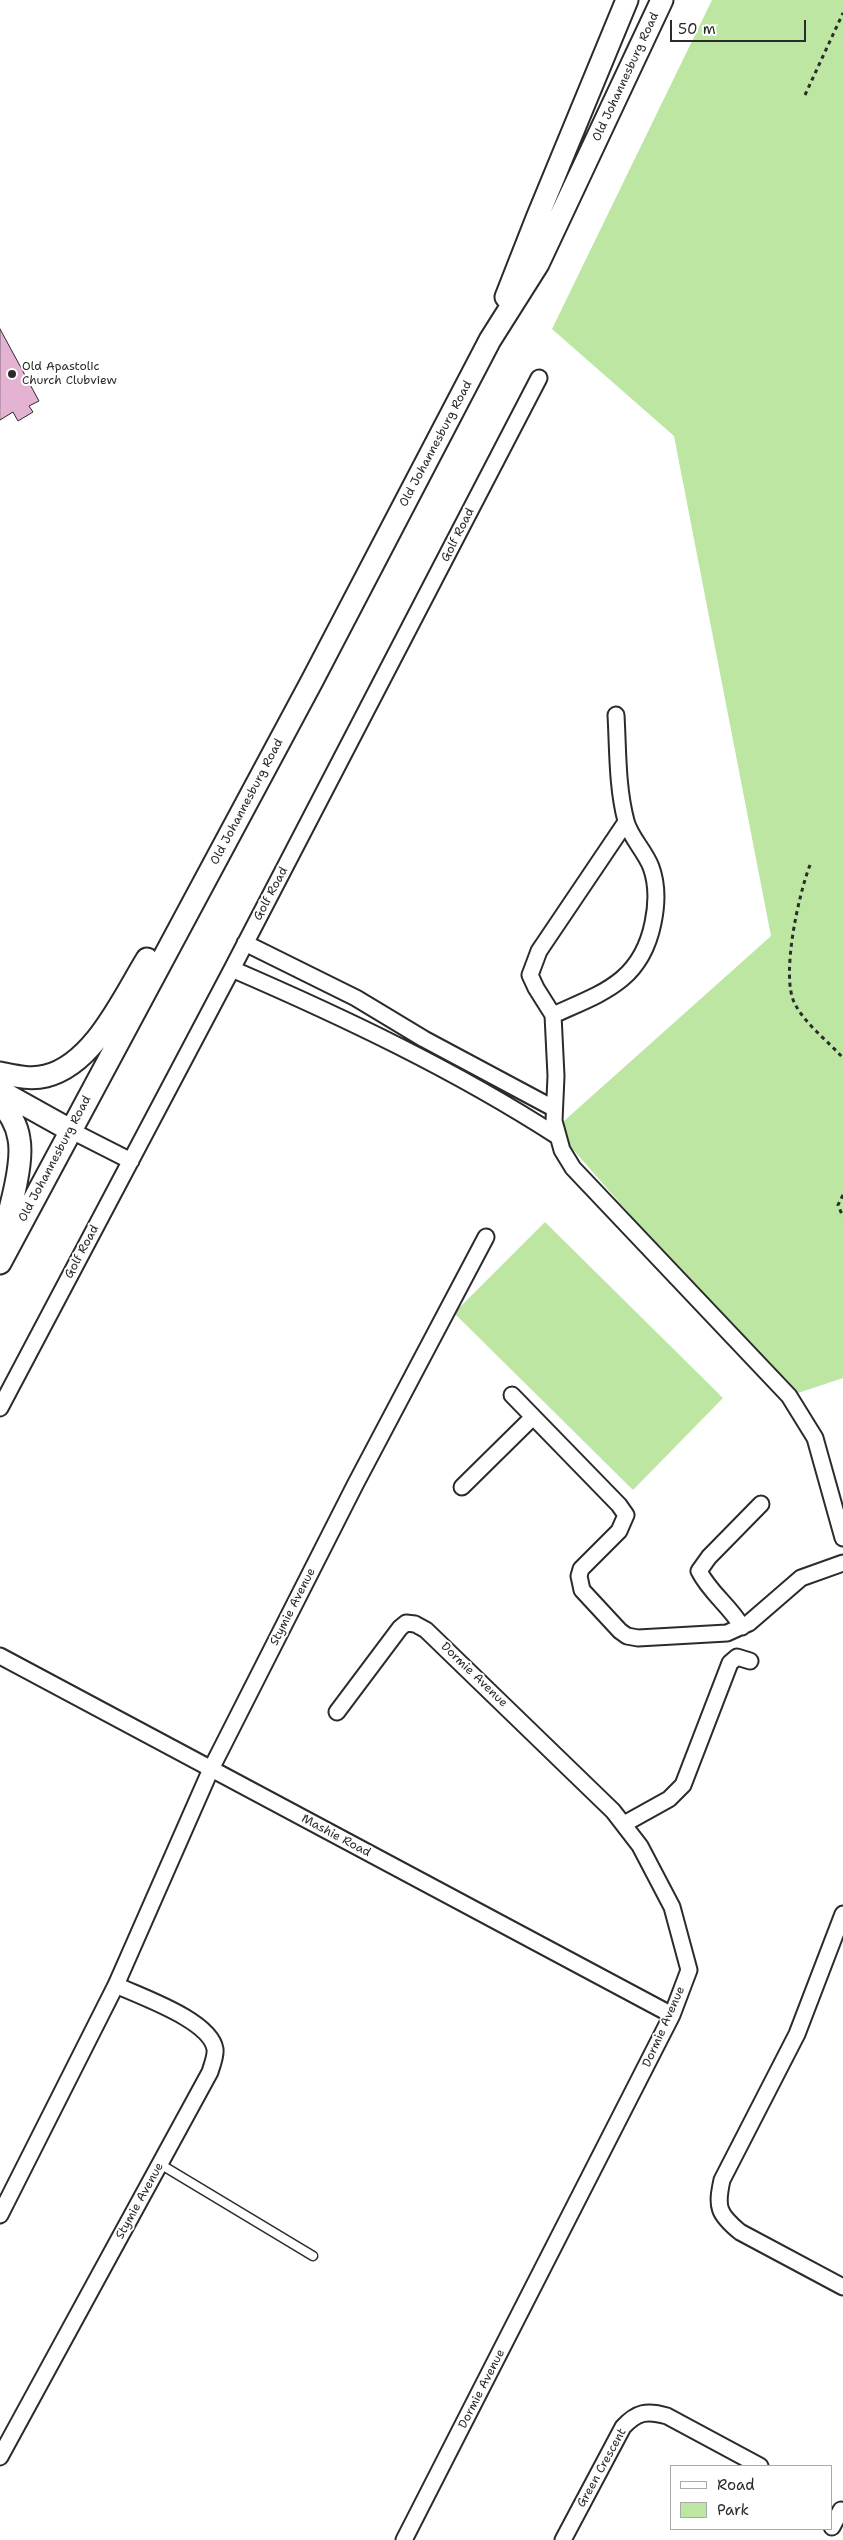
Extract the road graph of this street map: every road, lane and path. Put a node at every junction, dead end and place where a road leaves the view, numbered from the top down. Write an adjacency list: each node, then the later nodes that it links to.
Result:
1 (627, 0): 5 (main road, Old Johannesburg Road)
2 (662, 0): 5 (main road, Old Johannesburg Road)
3 (843, 13): 4 (path)
4 (805, 95)
5 (490, 340): 10 (main road, Old Johannesburg Road)
6 (539, 378): 11 (street, Golf Road)
7 (616, 715): 8 (street)
8 (626, 822): 13 (street); 13 (street)
9 (810, 865): 14 (path)
10 (190, 908): 15 (main road); 19 (main road, Old Johannesburg Road)
11 (245, 943): 12 (street, Golf Road); 18 (street)
12 (232, 969): 20 (street); 21 (street, Golf Road)
13 (553, 1015): 18 (street)
14 (843, 1058)
15 (0, 1074)
16 (0, 1091): 19 (main road)
17 (0, 1102): 25 (main road)
18 (553, 1108): 20 (street)
19 (70, 1130): 21 (street); 26 (main road, Old Johannesburg Road)
20 (557, 1136): 32 (street)
21 (131, 1161): 28 (street, Golf Road)
22 (843, 1195): 23 (path)
23 (843, 1217)
24 (486, 1237): 38 (street, Stymie Avenue)
25 (0, 1248)
26 (0, 1263)
27 (512, 1396): 29 (street)
28 (0, 1408)
29 (533, 1417): 30 (street); 34 (street)
30 (462, 1487)
31 (760, 1504): 34 (street)
32 (843, 1538)
33 (843, 1563): 34 (street)
34 (742, 1627)
35 (0, 1656): 38 (street, Mashie Road)
36 (750, 1661): 39 (street)
37 (337, 1712): 39 (street, Dormie Avenue)
38 (211, 1769): 41 (street, Stymie Avenue); 42 (street, Mashie Road)
39 (624, 1824): 42 (street, Dormie Avenue)
40 (843, 1914): 46 (street)
41 (116, 1985): 43 (street, Stymie Avenue); 44 (street, Stymie Avenue)
42 (672, 2015): 51 (street, Dormie Avenue)
43 (160, 2164): 45 (lane); 47 (street, Stymie Avenue)
44 (0, 2216)
45 (313, 2256)
46 (843, 2287)
47 (0, 2456)
48 (758, 2465): 52 (street, Green Crescent)
49 (839, 2508): 50 (street)
50 (833, 2523)
51 (404, 2540)
52 (563, 2540)

